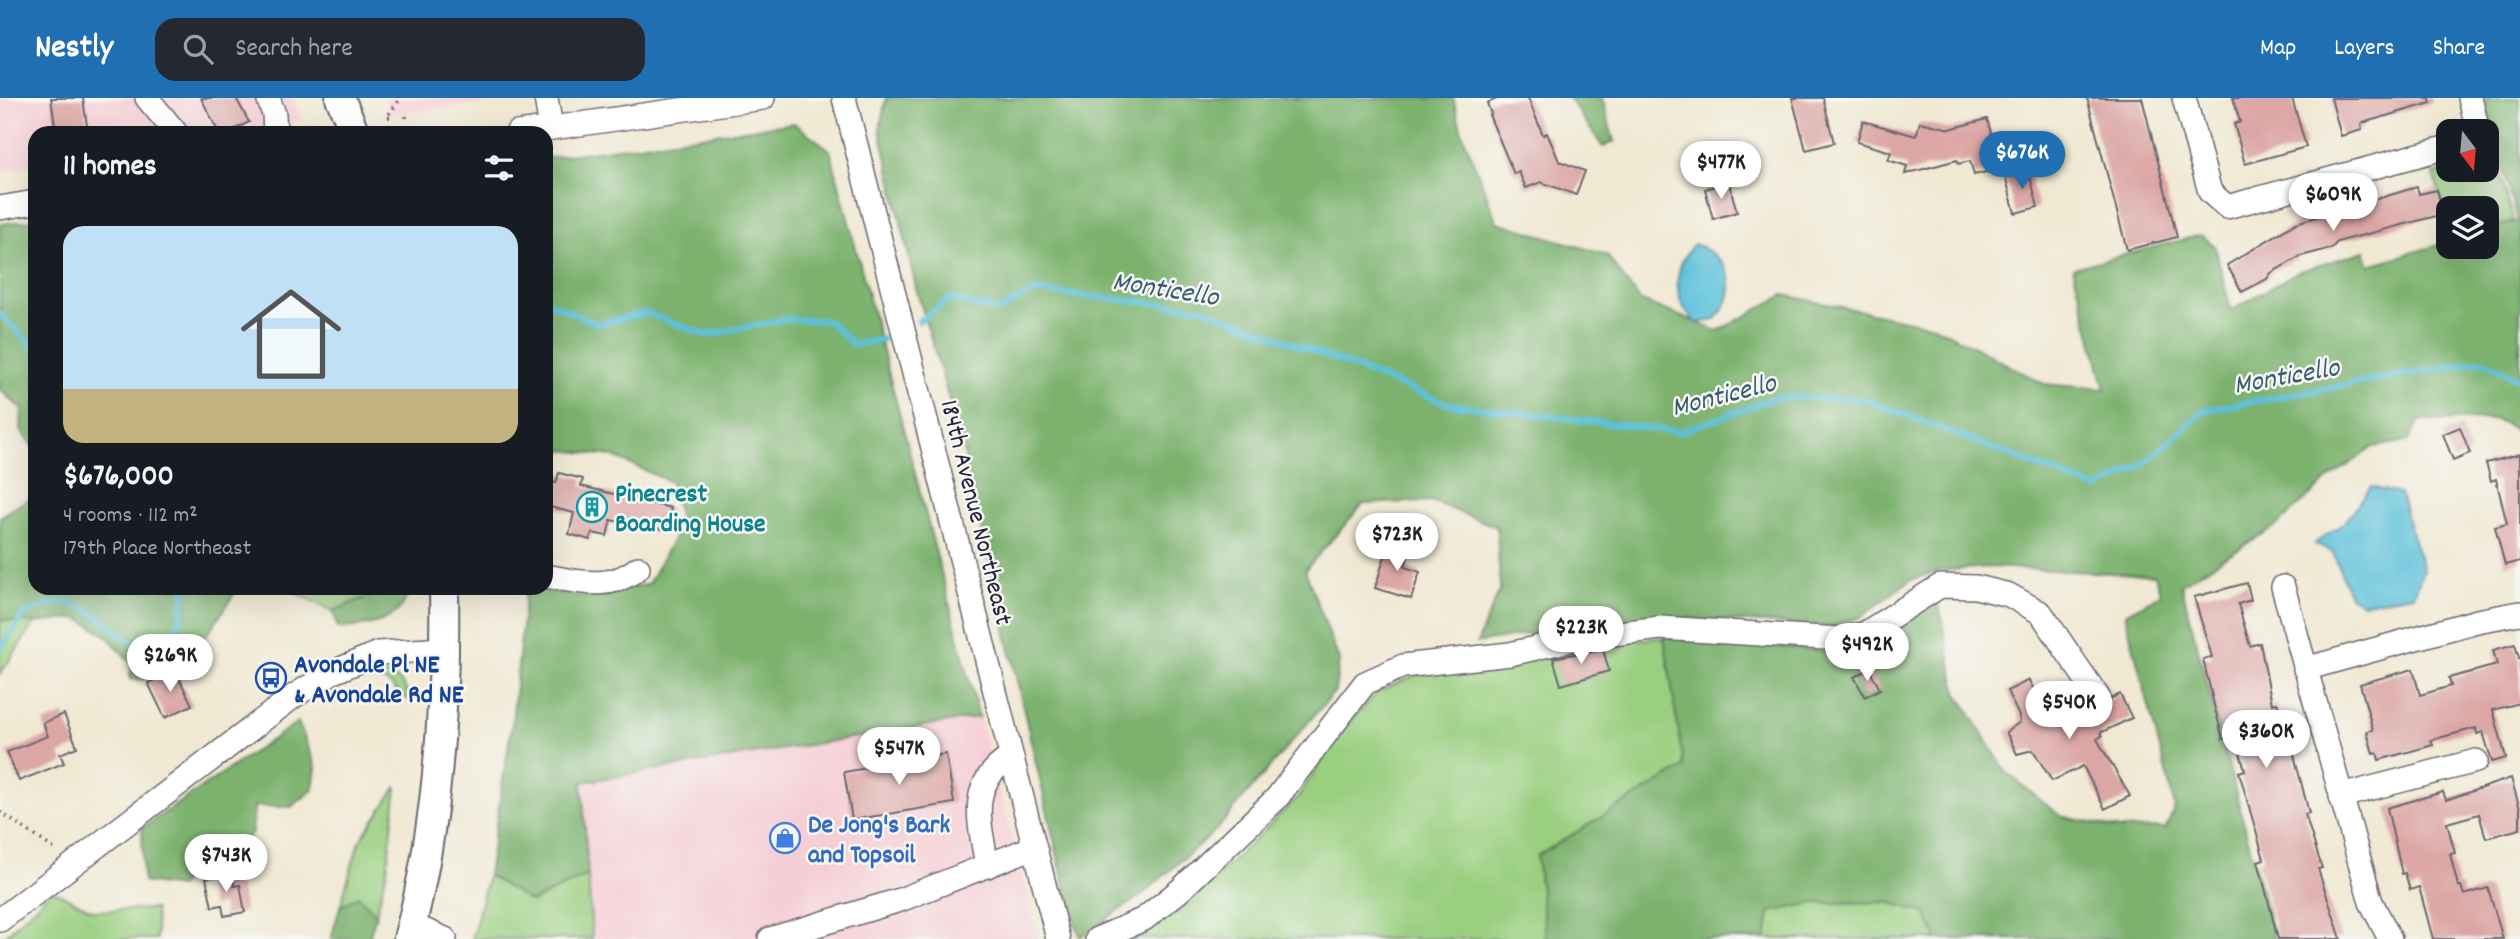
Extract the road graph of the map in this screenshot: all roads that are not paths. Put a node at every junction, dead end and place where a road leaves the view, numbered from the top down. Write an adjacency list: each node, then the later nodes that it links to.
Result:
1 (147, 98): 10 (street)
2 (340, 98): 12 (main road)
3 (546, 98): 13 (street)
4 (763, 98): 14 (street)
5 (844, 98): 26 (street, 184th Avenue Northeast)
6 (2184, 98): 15 (street)
7 (2470, 98): 9 (street)
8 (273, 100): 11 (street)
9 (2475, 119)
10 (170, 126)
11 (275, 126)
12 (352, 126)
13 (551, 126)
14 (553, 128)
15 (2436, 149)
16 (28, 203): 17 (street)
17 (0, 208)
18 (638, 568): 19 (street)
19 (553, 577)
20 (2283, 587): 24 (street)
21 (444, 595): 23 (main road)
22 (2520, 613): 24 (street)
23 (445, 649): 31 (street); 32 (main road)
24 (2305, 668): 28 (street)
25 (2098, 697): 36 (street)
26 (1011, 758): 29 (street, 184th Avenue Northeast); 30 (street)
27 (2476, 761): 28 (street)
28 (2340, 796): 37 (street)
29 (1034, 848): 30 (street); 35 (street, 184th Avenue Northeast)
30 (987, 866): 34 (street)
31 (0, 920)
32 (410, 932): 33 (street)
33 (445, 939)
34 (770, 939)
35 (1058, 939)
36 (1097, 939)
37 (2390, 939)

